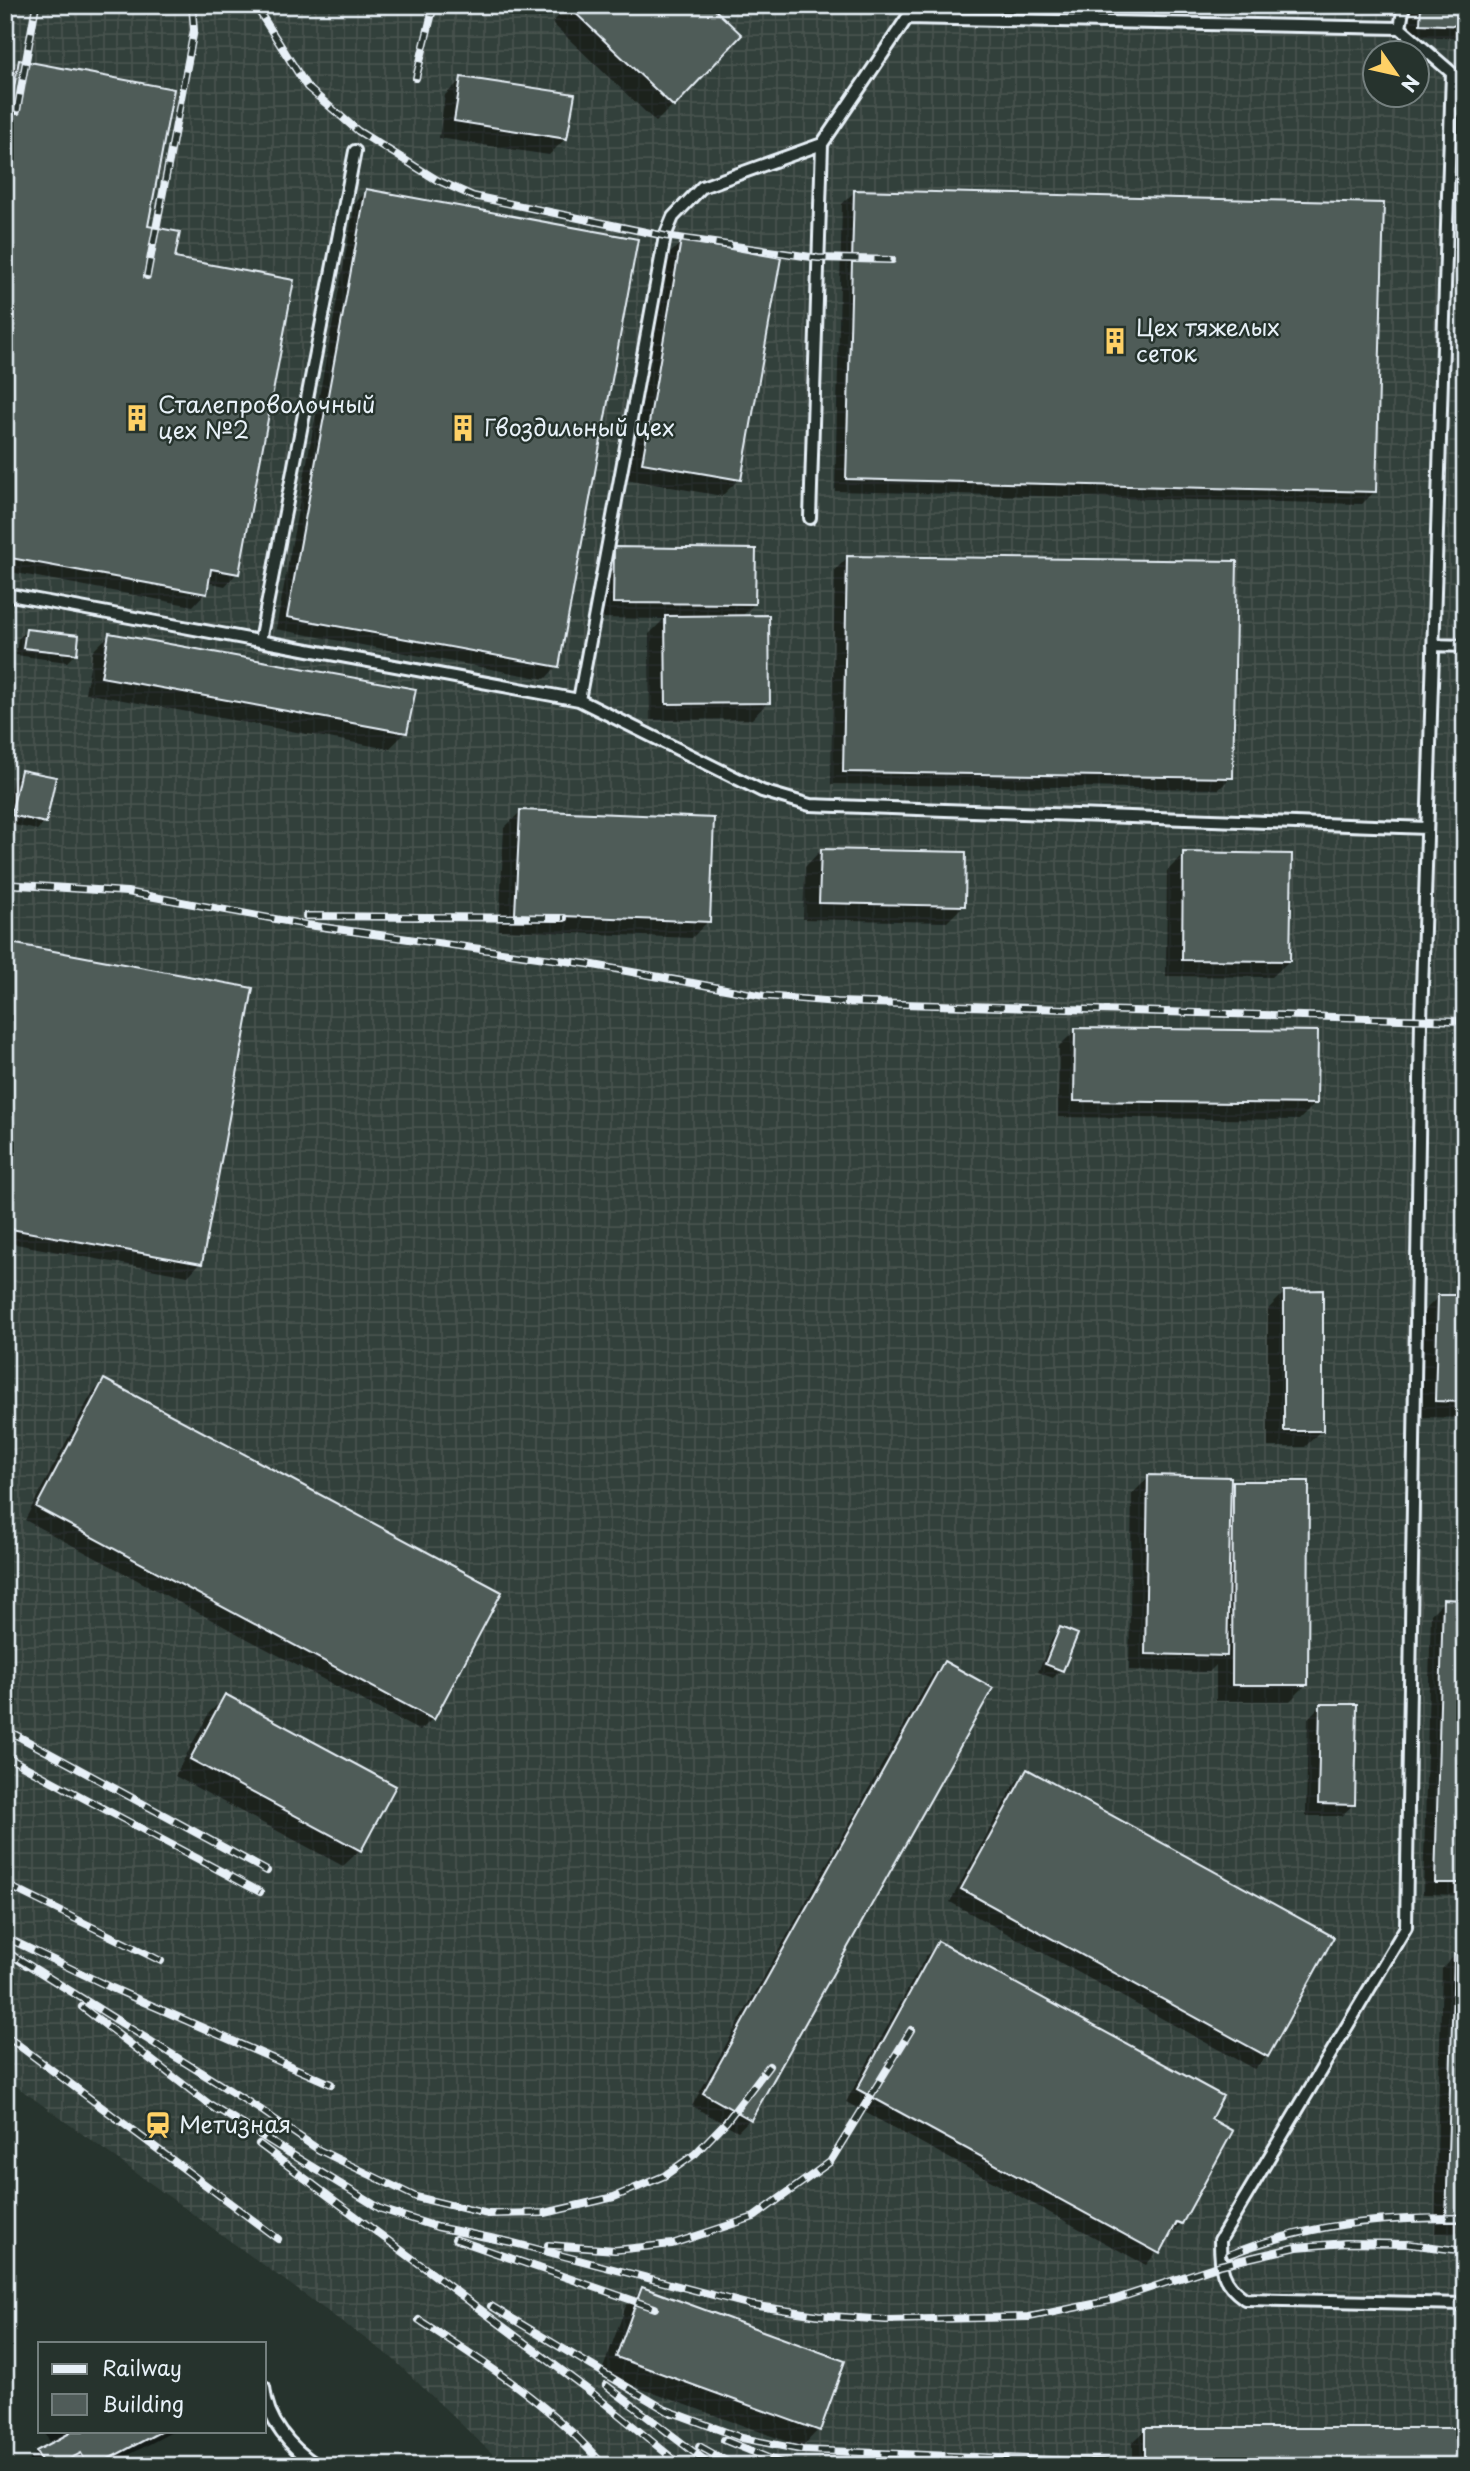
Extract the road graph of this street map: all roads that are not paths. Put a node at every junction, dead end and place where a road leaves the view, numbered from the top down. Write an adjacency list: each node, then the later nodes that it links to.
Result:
1 (1404, 5): 2 (lane)
2 (1400, 28): 3 (lane); 8 (lane)
3 (822, 144): 5 (lane); 10 (lane)
4 (355, 151): 7 (lane)
5 (810, 518)
6 (5, 594): 7 (lane)
7 (260, 641): 10 (lane)
8 (1433, 645): 9 (lane); 11 (lane)
9 (1465, 646)
10 (579, 700): 11 (lane)
11 (1427, 828): 12 (lane)
12 (1465, 2304)
13 (266, 2395): 14 (lane)
14 (318, 2466)

